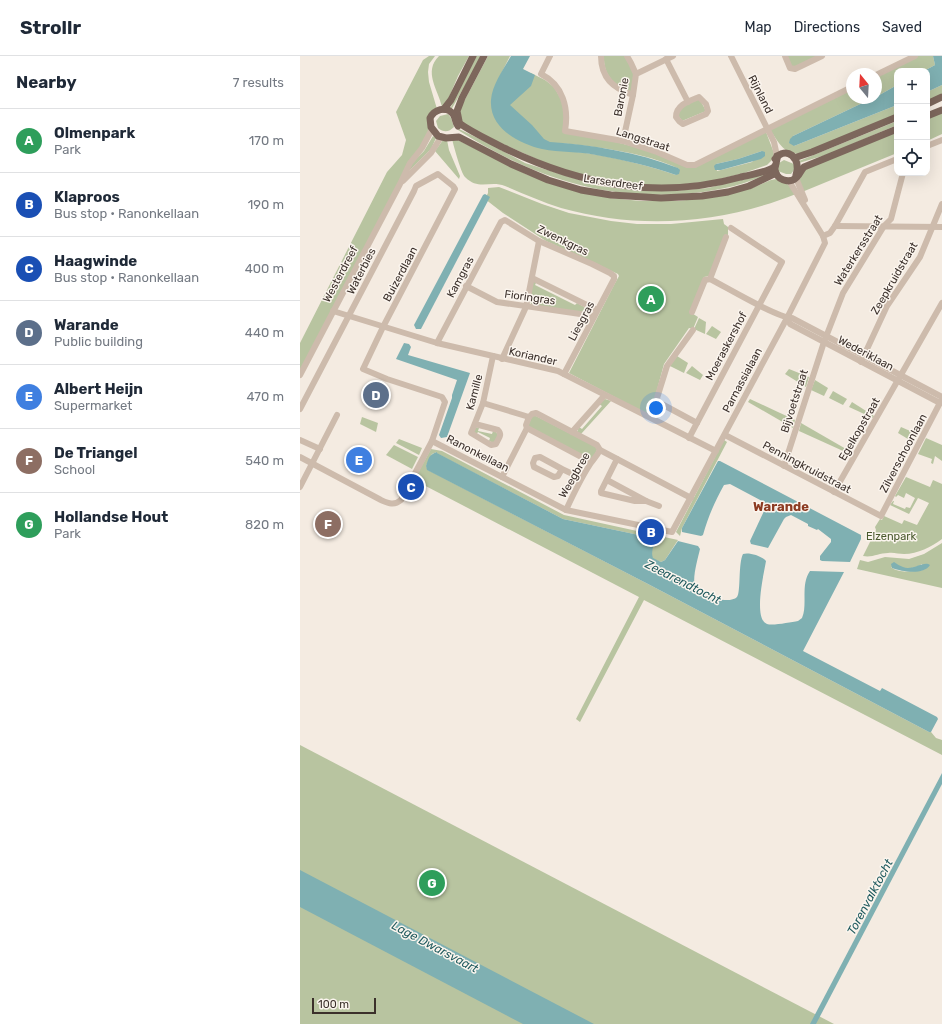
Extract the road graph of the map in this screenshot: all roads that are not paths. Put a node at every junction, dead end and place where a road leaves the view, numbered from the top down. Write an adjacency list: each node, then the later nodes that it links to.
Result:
1 (473, 56): 22 (main road)
2 (484, 56): 22 (main road)
3 (550, 56): 28 (street, Langstraat)
4 (602, 56): 15 (street)
5 (627, 56): 13 (street)
6 (673, 56): 11 (street, Baronie)
7 (731, 56): 24 (street, Rijnland)
8 (785, 56): 9 (street)
9 (822, 56)
10 (915, 56): 12 (street)
11 (666, 60): 13 (street, Baronie); 17 (street)
12 (882, 72)
13 (636, 74): 15 (street, Baronie)
14 (846, 90): 24 (street, Langstraat)
15 (633, 95): 28 (street, Baronie)
16 (942, 97): 18 (main road)
17 (688, 102): 17 (street)
18 (930, 103)
19 (942, 110): 20 (main road)
20 (930, 115)
21 (894, 118): 32 (main road)
22 (453, 121): 23 (main road); 26 (main road); 26 (main road); 31 (main road, Larserdreef); 31 (main road, Larserdreef)
23 (432, 129): 26 (main road); 34 (street, Westerdreef)
24 (768, 129): 28 (street, Langstraat); 31 (street, Rijnland)
25 (894, 130): 32 (main road)
26 (441, 136): 34 (street, Westerdreef)
27 (942, 140): 29 (street)
28 (623, 141)
29 (930, 145)
30 (894, 160): 38 (street)
31 (777, 164): 32 (main road); 32 (main road)
32 (796, 170): 43 (street)
33 (903, 176): 39 (street, Waterkersstraat)
34 (400, 184): 53 (street, Westerdreef)
35 (455, 189): 56 (street, Waterbies); 58 (street, Buizerdlaan)
36 (942, 204): 40 (street, Zeepkruidstraat)
37 (503, 221): 45 (street, Zwenkgras); 49 (street, Kamgras)
38 (835, 226): 39 (street); 43 (street)
39 (884, 226): 40 (street); 60 (street, Waterkersstraat)
40 (933, 226): 41 (street); 64 (street, Zeepkruidstraat)
41 (942, 227)
42 (731, 228): 51 (street, Moeraskershof)
43 (823, 236): 57 (street, Parnassialaan)
44 (726, 237): 48 (street)
45 (539, 241): 46 (street, Zwenkgras); 47 (street)
46 (614, 276): 55 (street, Liesgras)
47 (532, 278): 52 (street); 55 (street, Fioringras)
48 (710, 279): 51 (street, Wederiklaan); 54 (street)
49 (466, 286): 52 (street, Fioringras); 61 (street, Kamgras)
50 (942, 303): 67 (street, Egelkopstraat)
51 (759, 305): 57 (street, Wederiklaan); 74 (street, Moeraskershof)
52 (526, 307): 55 (street, Fioringras); 63 (street)
53 (333, 311): 56 (street, Koriander); 66 (street, Westerdreef)
54 (692, 312)
55 (596, 313): 65 (street, Liesgras)
56 (348, 316): 58 (street, Koriander); 71 (street, Waterbies)
57 (786, 318): 60 (street, Wederiklaan); 78 (street, Parnassialaan)
58 (383, 327): 61 (street, Koriander); 81 (street, Buizerdlaan)
59 (693, 330): 74 (street)
60 (825, 339): 64 (street, Wederiklaan); 89 (street, Bijvoetstraat)
61 (437, 343): 62 (street, Koriander)
62 (493, 356): 63 (street, Koriander); 70 (street, Kamille)
63 (502, 359): 65 (street, Koriander)
64 (863, 359): 67 (street, Wederiklaan)
65 (564, 374): 68 (street, Koriander)
66 (300, 375)
67 (900, 378): 69 (street, Wederiklaan); 95 (street, Egelkopstraat)
68 (604, 396): 77 (street); 79 (street, Koriander)
69 (941, 400): 100 (street, Zilverschoonlaan)
70 (483, 403): 73 (street); 75 (street, Kamille)
71 (300, 409)
72 (337, 415): 82 (street)
73 (529, 417): 76 (street); 77 (street)
74 (697, 423): 79 (street, Moeraskershof)
75 (475, 424): 75 (street, Kamille)
76 (527, 428): 88 (street); 91 (street)
77 (572, 432): 83 (street)
78 (725, 435): 84 (street, Parnassialaan); 89 (street, Penningkruidstraat)
79 (689, 438): 84 (street, Koriander)
80 (300, 440): 82 (street)
81 (432, 441): 87 (street, Ranonkellaan); 91 (street, Ranonkellaan)
82 (320, 449): 87 (street)
83 (600, 450): 86 (street); 88 (street, Weegbree)
84 (716, 451): 96 (street, Parnassialaan)
85 (300, 457): 87 (street)
86 (617, 459): 93 (street); 96 (street)
87 (312, 463): 94 (street)
88 (590, 463): 92 (street, Weegbree)
89 (784, 466): 95 (street, Penningkruidstraat)
90 (562, 468): 92 (street)
91 (502, 477): 99 (street, Ranonkellaan)
92 (581, 478): 99 (street, Weegbree)
93 (607, 480): 97 (street); 97 (street)
94 (300, 487)
95 (834, 492): 100 (street, Penningkruidstraat)
96 (691, 498): 101 (street, Parnassialaan)
97 (646, 502): 98 (street)
98 (659, 506)
99 (566, 510): 101 (street, Ranonkellaan)
100 (881, 516)
101 (672, 532)

